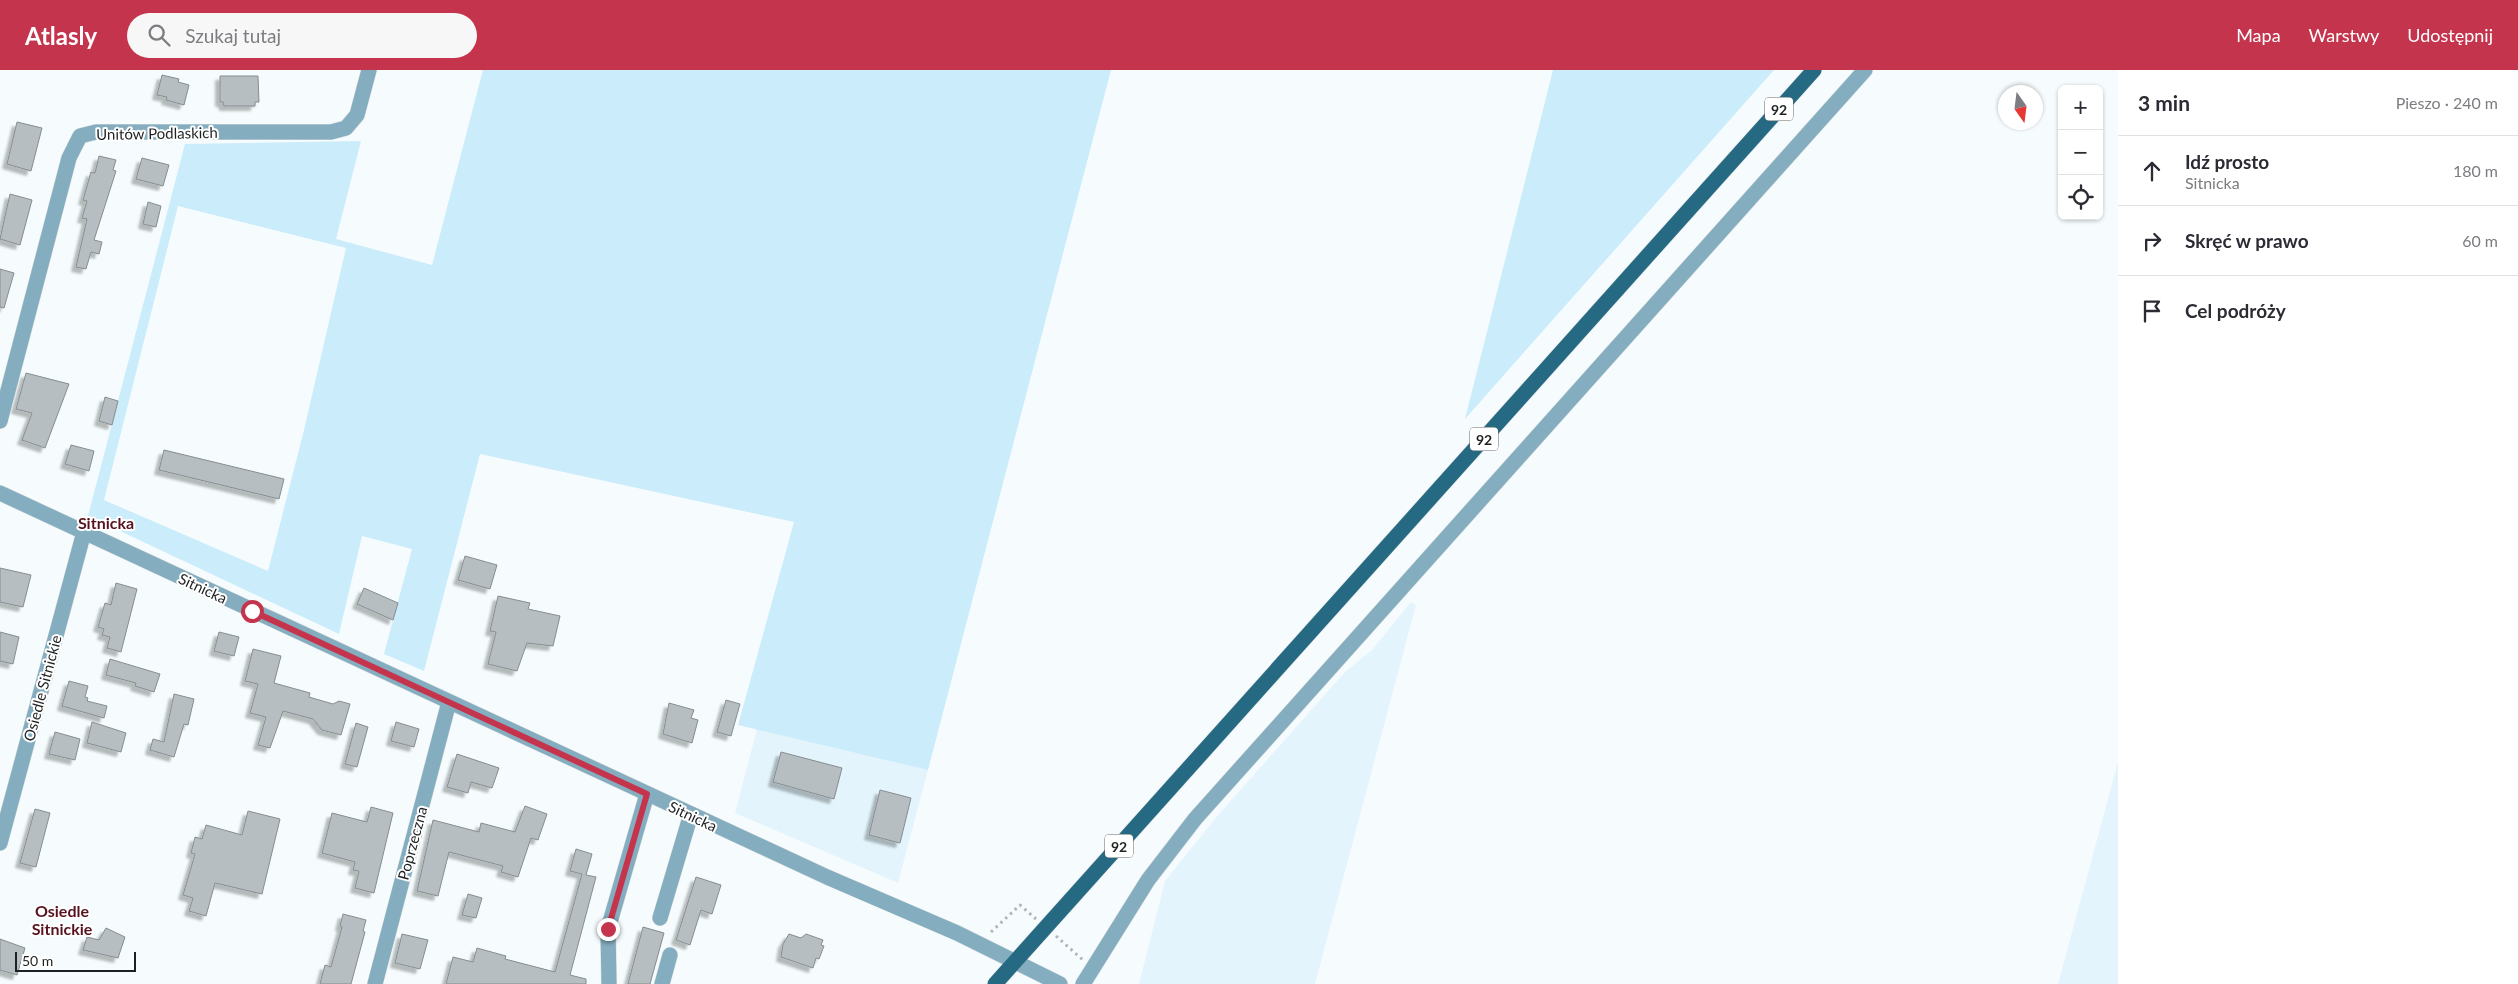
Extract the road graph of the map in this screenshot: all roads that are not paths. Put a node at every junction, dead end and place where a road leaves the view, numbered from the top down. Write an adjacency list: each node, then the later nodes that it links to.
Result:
1 (369, 70): 4 (street, Unitów Podlaskich)
2 (1814, 70): 13 (main road, 92)
3 (1865, 70): 19 (street)
4 (0, 421)
5 (0, 493): 6 (street, Sitnicka)
6 (84, 532): 7 (street, Sitnicka); 10 (street, Osiedle Sitnickie)
7 (449, 702): 8 (street, Sitnicka); 14 (street, Poprzeczna)
8 (647, 794): 9 (street, Sitnicka); 15 (street)
9 (691, 814): 11 (street); 13 (street, Sitnicka)
10 (0, 843)
11 (660, 918)
12 (670, 955): 16 (street)
13 (1014, 962): 17 (main road, 92); 18 (street, Sitnicka)
14 (374, 984)
15 (609, 984)
16 (662, 984)
17 (995, 984)
18 (1060, 984)
19 (1082, 984)

